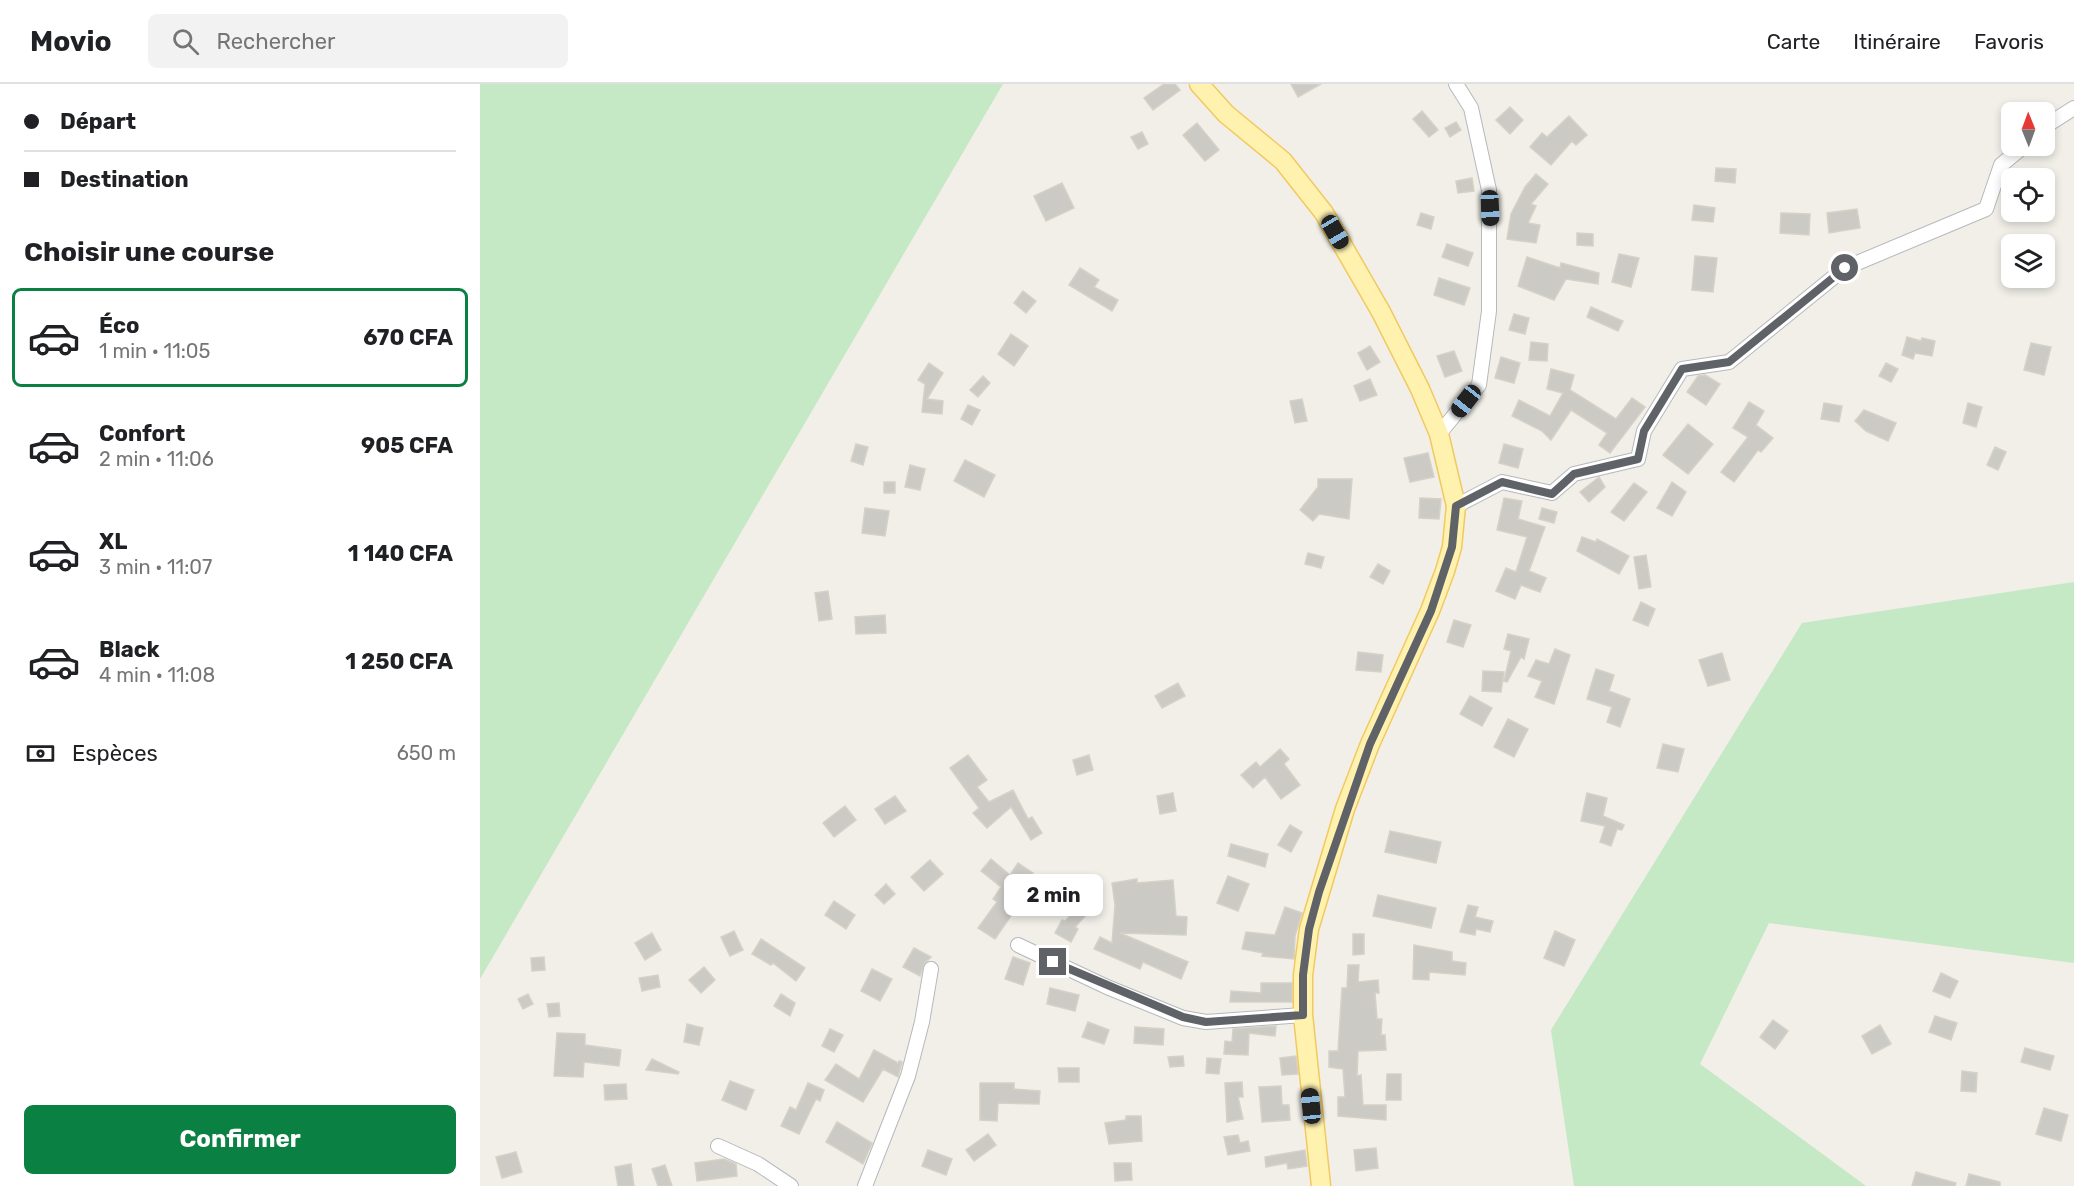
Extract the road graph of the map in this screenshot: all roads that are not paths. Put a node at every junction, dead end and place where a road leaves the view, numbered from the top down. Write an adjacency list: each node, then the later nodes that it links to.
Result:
1 (1199, 84): 6 (main road)
2 (1456, 84): 6 (street)
3 (2074, 108): 4 (street)
4 (2055, 120)
5 (2012, 156): 7 (street)
6 (1439, 434): 7 (main road)
7 (1456, 506): 10 (main road)
8 (1018, 945): 10 (street)
9 (931, 969): 13 (street)
10 (1303, 1015): 14 (main road)
11 (718, 1146): 12 (street)
12 (791, 1186)
13 (866, 1186)
14 (1321, 1186)

